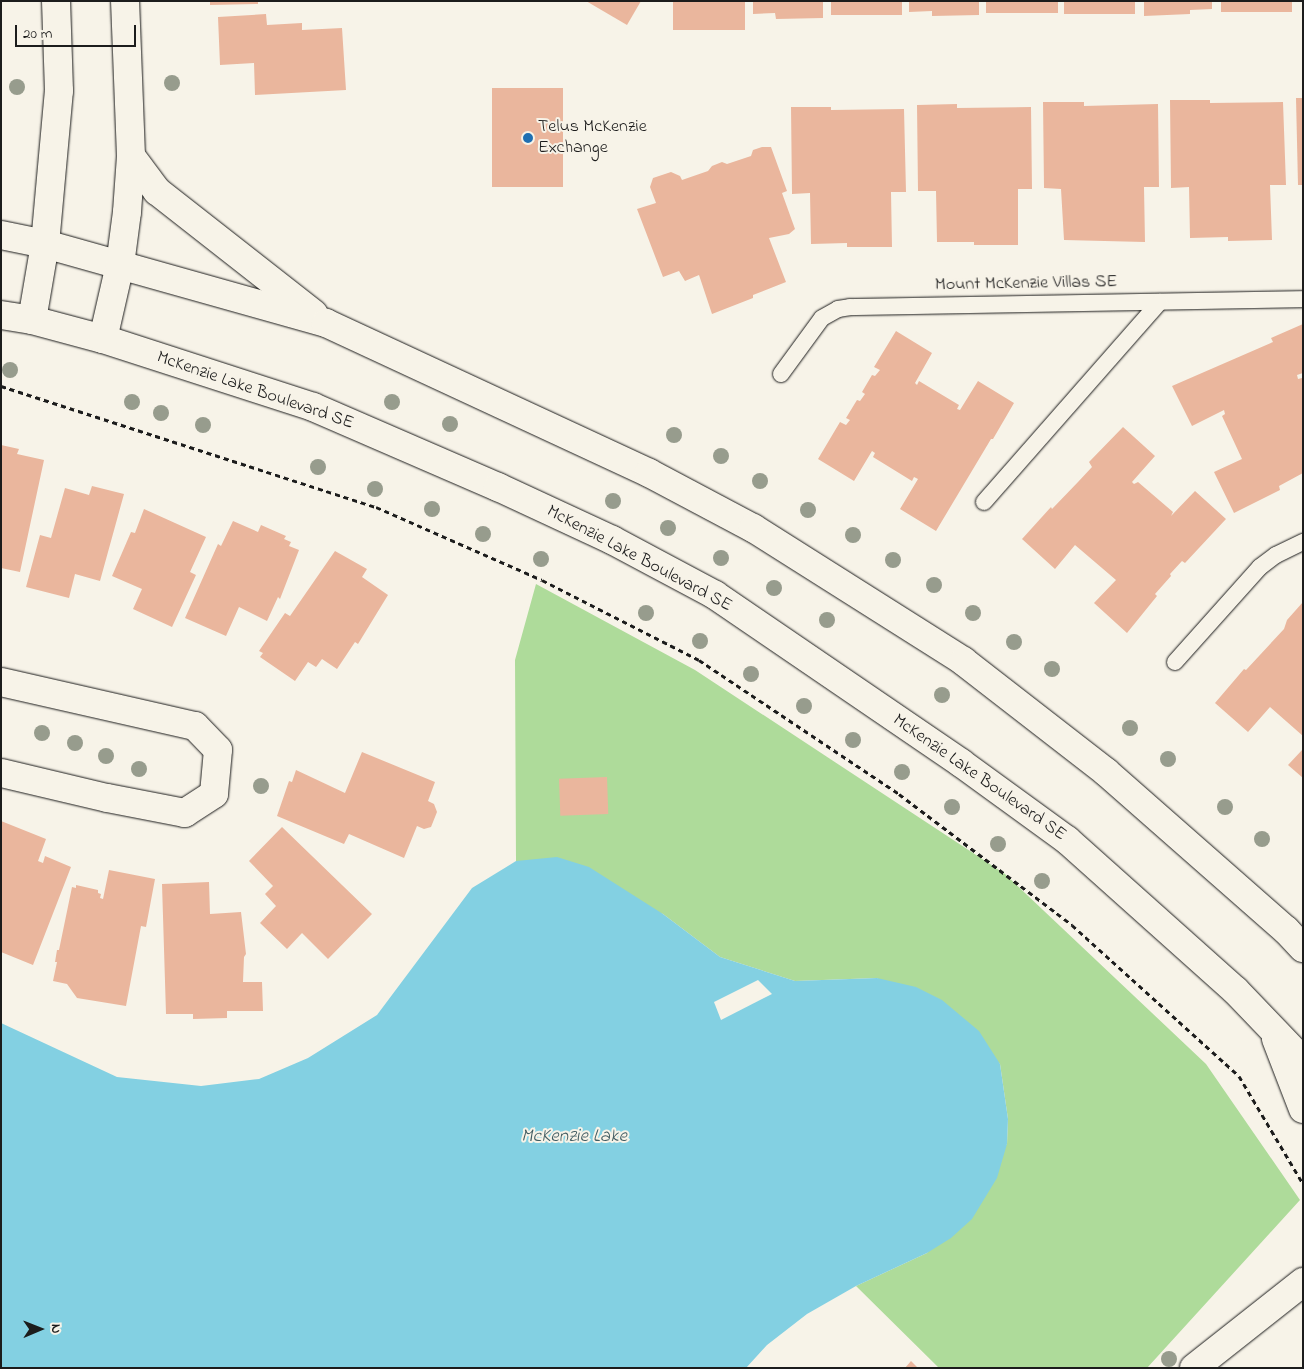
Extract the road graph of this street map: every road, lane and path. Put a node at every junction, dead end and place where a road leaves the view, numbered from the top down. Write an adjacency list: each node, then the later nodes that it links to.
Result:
1 (56, 1): 5 (main road)
2 (126, 1): 3 (main road)
3 (131, 156): 6 (main road); 11 (main road)
4 (1, 235): 5 (main road)
5 (45, 244): 6 (main road); 10 (main road)
6 (120, 265): 11 (main road); 12 (main road)
7 (1303, 299): 8 (lane, Mount McKenzie Villas SE)
8 (1160, 302): 13 (lane, Mount McKenzie Villas SE); 15 (lane)
9 (1, 315): 10 (main road, McKenzie Lake Boulevard SE)
10 (32, 320): 12 (main road, McKenzie Lake Boulevard SE)
11 (326, 323): 20 (main road)
12 (103, 339): 21 (main road, McKenzie Lake Boulevard SE)
13 (781, 374)
14 (1, 386): 24 (path)
15 (984, 502)
16 (1303, 542): 17 (lane)
17 (1175, 662)
18 (1, 682): 19 (main road)
19 (1, 773)
20 (1303, 948)
21 (1272, 1028): 22 (main road, McKenzie Lake Boulevard SE); 23 (main road)
22 (1303, 1061)
23 (1303, 1109)
24 (1303, 1184)
25 (1303, 1282): 26 (main road)
26 (1194, 1368)

